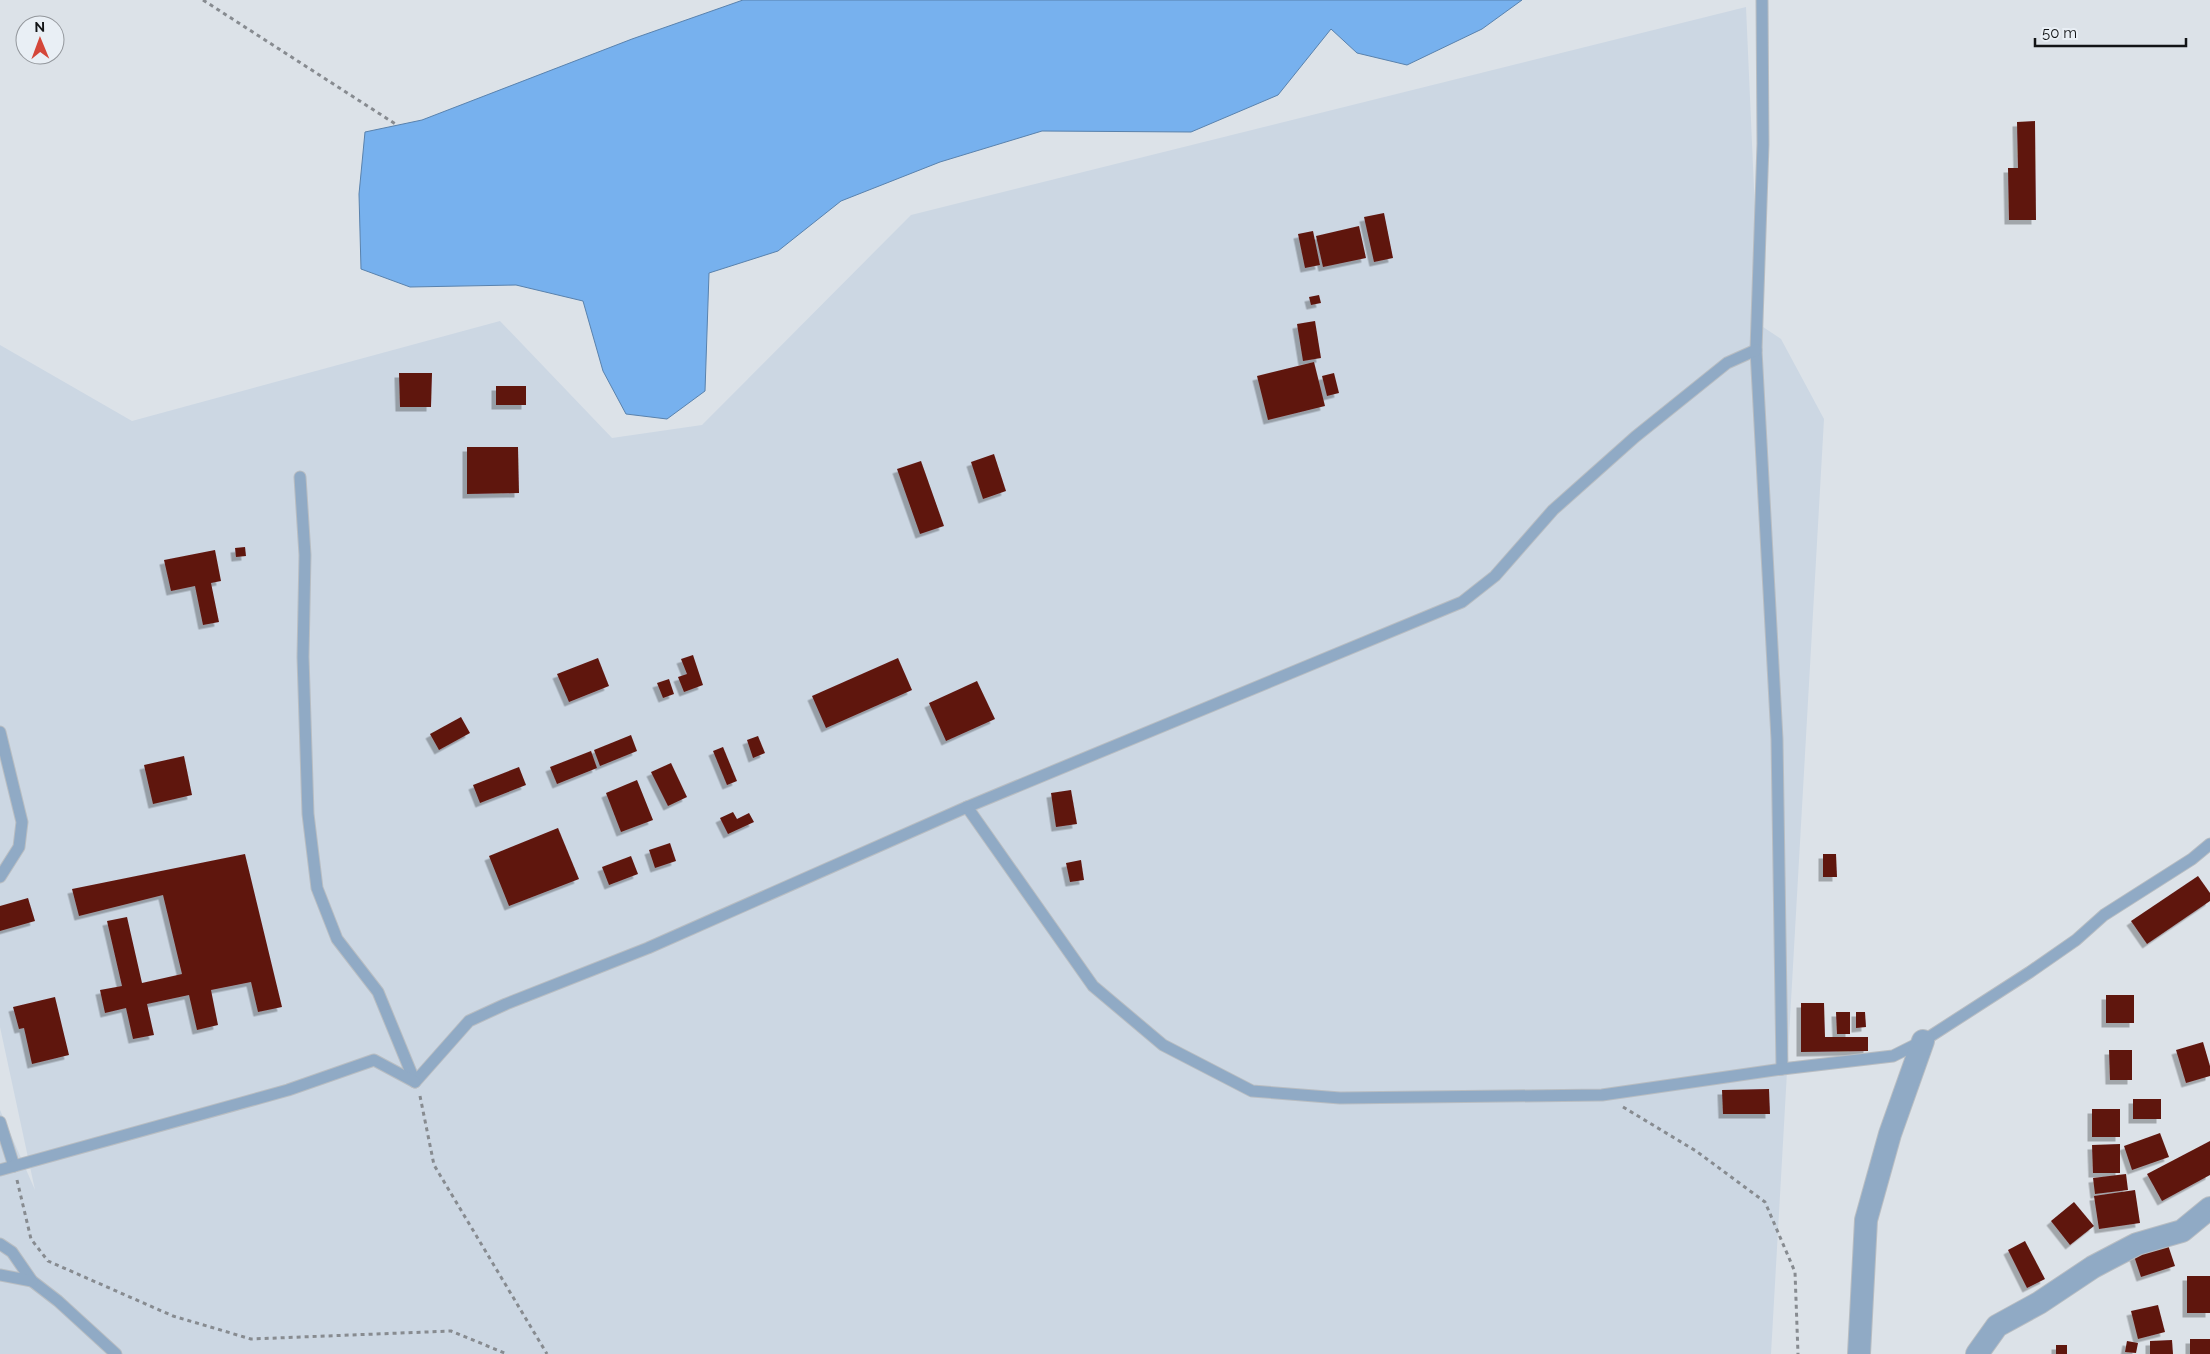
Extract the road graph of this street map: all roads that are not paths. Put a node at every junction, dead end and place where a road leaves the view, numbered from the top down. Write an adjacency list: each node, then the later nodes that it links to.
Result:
1 (1762, 0): 2 (lane)
2 (1756, 350): 5 (lane); 9 (lane)
3 (300, 477): 10 (lane)
4 (0, 732): 7 (lane)
5 (967, 807): 9 (lane); 10 (lane)
6 (2210, 844): 8 (lane)
7 (0, 877)
8 (1923, 1041): 9 (lane); 18 (street)
9 (1782, 1069)
10 (415, 1082): 12 (lane)
11 (0, 1122): 12 (lane)
12 (4, 1170)
13 (2210, 1208): 19 (street)
14 (0, 1244): 16 (lane)
15 (0, 1276): 16 (lane)
16 (32, 1281): 17 (lane)
17 (116, 1354)
18 (1859, 1354)
19 (1978, 1354)

